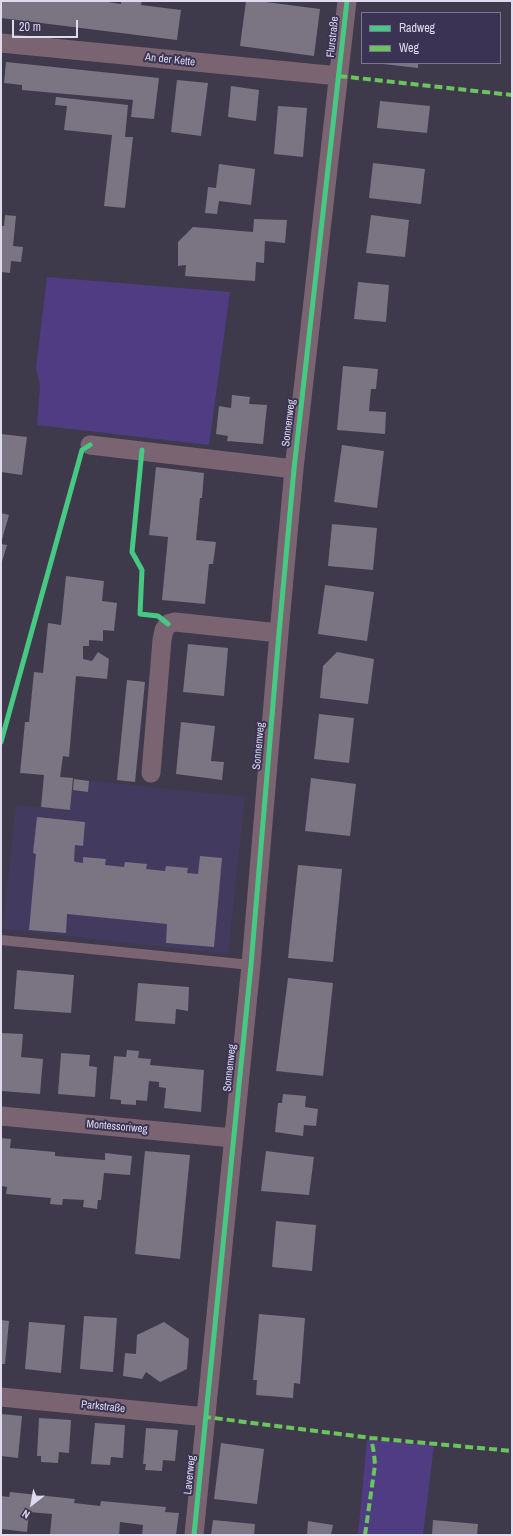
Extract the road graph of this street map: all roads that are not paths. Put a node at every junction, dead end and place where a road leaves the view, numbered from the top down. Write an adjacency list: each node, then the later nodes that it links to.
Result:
1 (347, 1): 3 (street, Flurstraße)
2 (1, 43): 3 (street, An der Kette)
3 (339, 76): 5 (street, Sonnenweg)
4 (90, 445): 5 (street)
5 (294, 469): 6 (street, Sonnenweg)
6 (278, 633): 7 (street); 9 (street, Sonnenweg)
7 (150, 773)
8 (1, 940): 9 (lane)
9 (251, 965): 11 (street, Sonnenweg)
10 (1, 1116): 11 (street, Montessoriweg)
11 (233, 1138): 13 (street, Sonnenweg)
12 (1, 1397): 13 (street, Parkstraße)
13 (206, 1417): 14 (street, Laverweg)
14 (194, 1535)

